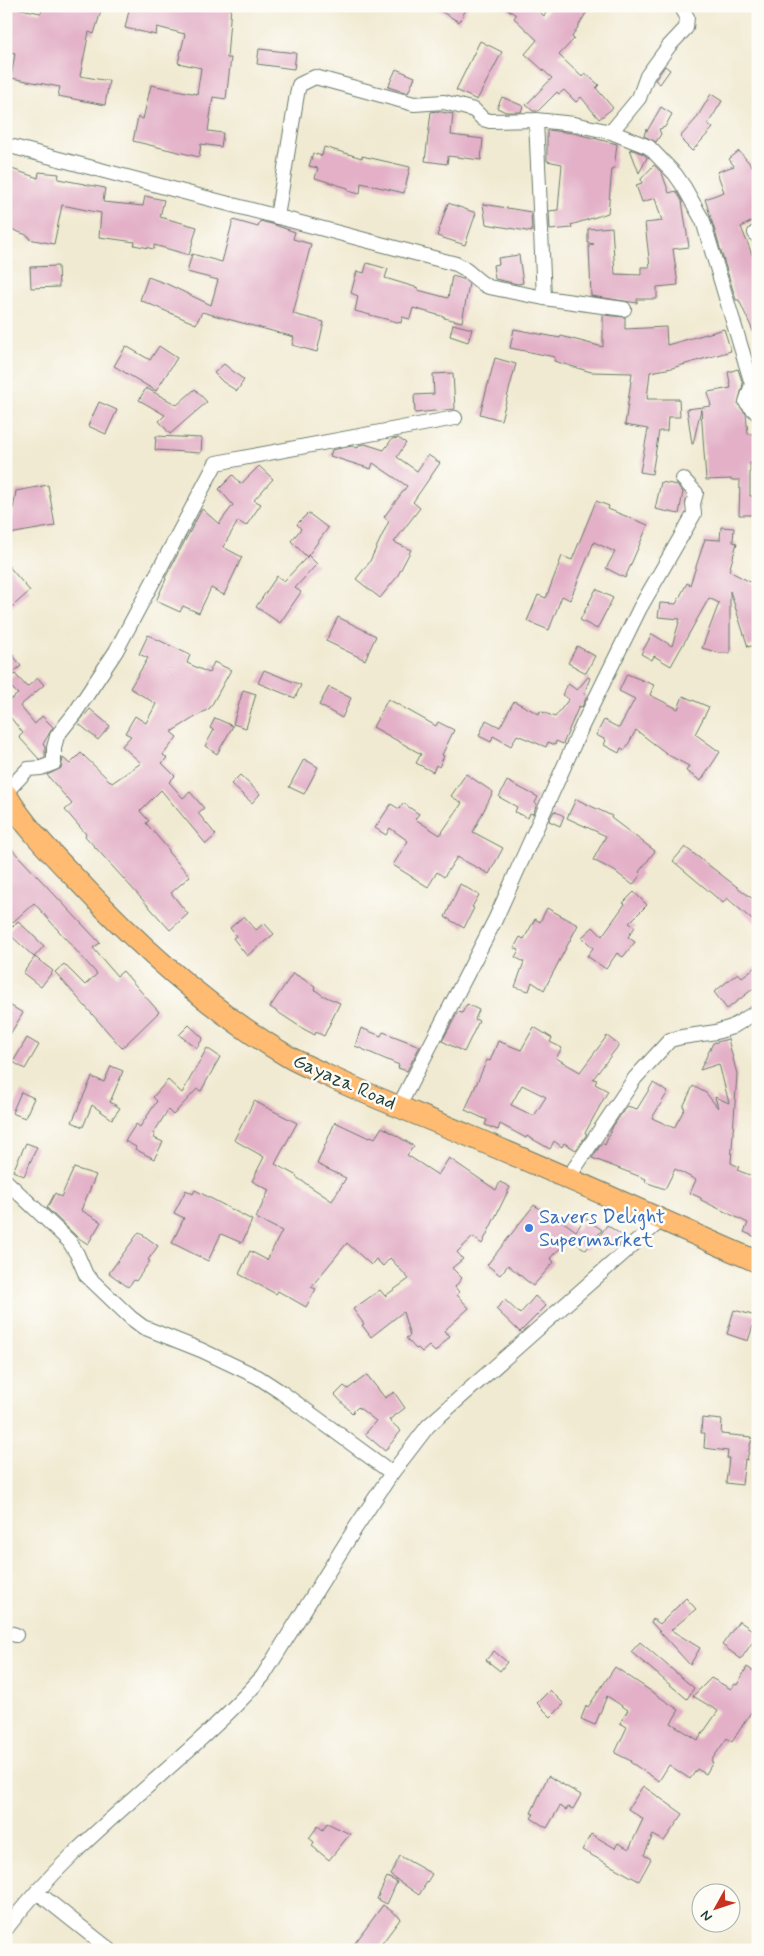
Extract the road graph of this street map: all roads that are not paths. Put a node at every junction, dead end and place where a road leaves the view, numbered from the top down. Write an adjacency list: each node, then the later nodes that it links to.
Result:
1 (681, 6): 3 (street)
2 (536, 120): 3 (street); 5 (street); 6 (street)
3 (611, 132): 8 (street)
4 (6, 146): 5 (street)
5 (277, 218): 6 (street)
6 (544, 298): 7 (street)
7 (624, 309)
8 (758, 414)
9 (455, 418): 11 (street)
10 (683, 479): 13 (street)
11 (8, 799): 13 (main road, Gayaza Road)
12 (758, 1011): 14 (street)
13 (399, 1106): 14 (main road, Gayaza Road)
14 (568, 1178): 16 (main road, Gayaza Road)
15 (6, 1181): 18 (street)
16 (661, 1220): 17 (main road, Gayaza Road); 18 (street)
17 (758, 1262)
18 (392, 1473): 19 (street)
19 (37, 1892): 20 (street); 21 (street)
20 (9, 1921)
21 (110, 1950)

